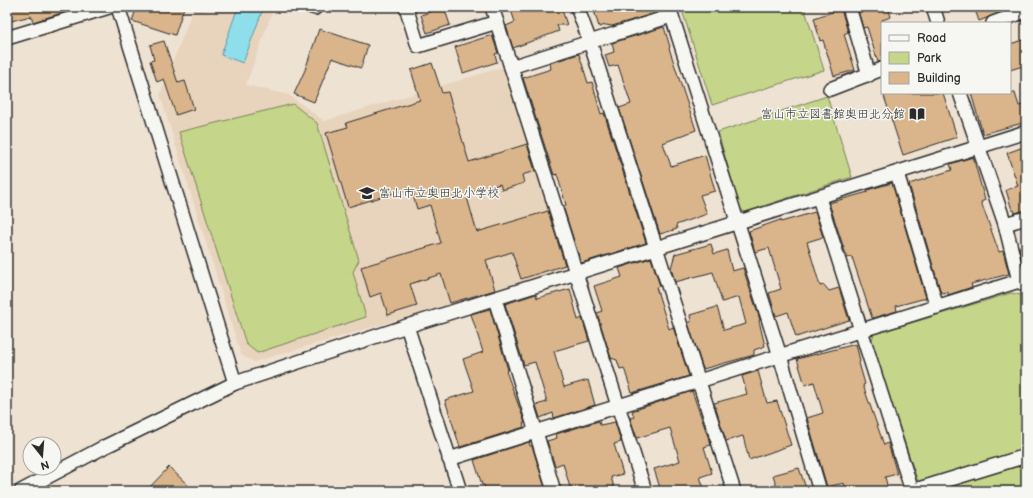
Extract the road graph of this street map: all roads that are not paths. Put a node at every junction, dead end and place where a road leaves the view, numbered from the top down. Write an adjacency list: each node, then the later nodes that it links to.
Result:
1 (108, 7): 13 (street)
2 (118, 7): 36 (street)
3 (406, 7): 10 (street)
4 (492, 7): 10 (street)
5 (577, 7): 14 (street)
6 (849, 7): 17 (street)
7 (933, 7): 11 (street)
8 (1026, 11): 12 (street)
9 (670, 12): 14 (street); 25 (street)
10 (497, 22): 15 (street)
11 (938, 22)
12 (996, 22)
13 (7, 38)
14 (590, 42): 15 (street); 27 (street)
15 (511, 67): 28 (street)
16 (881, 70): 17 (street)
17 (869, 75): 18 (street)
18 (830, 90)
19 (960, 94): 21 (street)
20 (1026, 132): 21 (street)
21 (978, 147): 22 (street); 26 (street)
22 (897, 173): 23 (street); 31 (street)
23 (819, 198): 25 (street); 33 (street)
24 (1026, 218): 26 (street)
25 (738, 223): 27 (street); 34 (street)
26 (1005, 224): 29 (street)
27 (656, 249): 28 (street); 35 (street)
28 (577, 274): 30 (street); 37 (street)
29 (1023, 284): 31 (street)
30 (495, 299): 32 (street); 38 (street)
31 (937, 307): 33 (street)
32 (407, 326): 36 (street); 40 (street)
33 (861, 331): 34 (street); 47 (street)
34 (780, 356): 35 (street); 46 (street)
35 (699, 382): 37 (street); 45 (street)
36 (235, 383): 41 (street)
37 (619, 406): 38 (street); 44 (street)
38 (536, 432): 40 (street); 43 (street)
39 (1026, 456): 47 (street)
40 (450, 459): 42 (street)
41 (21, 491)
42 (460, 491)
43 (554, 491)
44 (645, 491)
45 (734, 491)
46 (820, 491)
47 (912, 491)

